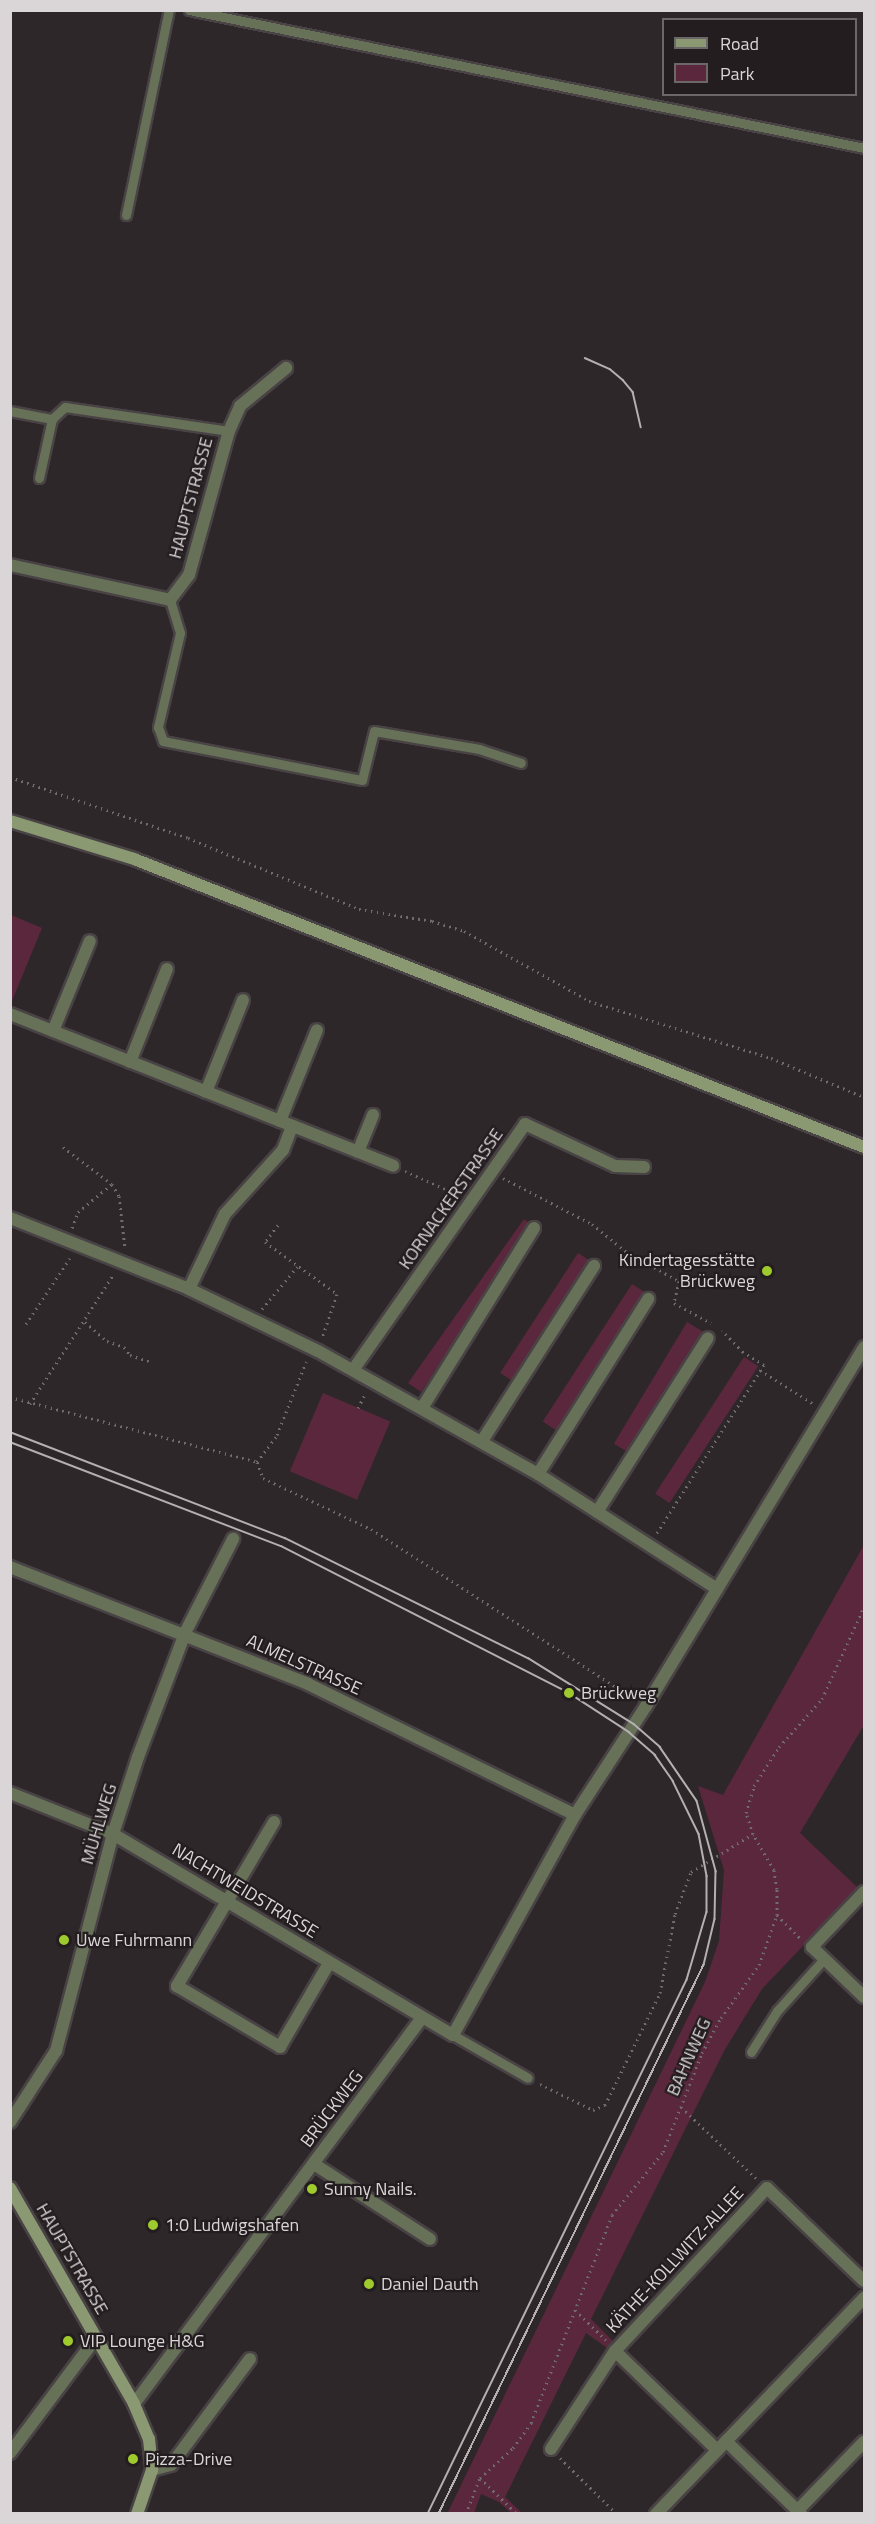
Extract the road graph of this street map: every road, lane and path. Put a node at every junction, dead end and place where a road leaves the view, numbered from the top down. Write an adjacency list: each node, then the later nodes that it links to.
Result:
1 (169, 10): 4 (lane)
2 (189, 10): 3 (lane)
3 (864, 148)
4 (126, 215)
5 (286, 368): 8 (street, HAUPTSTRASSE)
6 (10, 411): 7 (lane)
7 (52, 419): 8 (lane); 9 (lane)
8 (229, 431): 11 (street, HAUPTSTRASSE)
9 (39, 478)
10 (10, 565): 11 (street)
11 (170, 600): 12 (lane)
12 (521, 763)
13 (10, 777): 23 (path)
14 (10, 821): 26 (street)
15 (90, 941): 20 (street)
16 (167, 969): 21 (street)
17 (243, 1000): 22 (street)
18 (10, 1014): 20 (street)
19 (317, 1030): 25 (street)
20 (53, 1031): 21 (street)
21 (130, 1062): 22 (street)
22 (206, 1092): 25 (street)
23 (864, 1097)
24 (373, 1115): 28 (street)
25 (286, 1123): 28 (street); 41 (street)
26 (864, 1146)
27 (63, 1147): 32 (path)
28 (358, 1152): 29 (street)
29 (393, 1166): 33 (path)
30 (644, 1167): 31 (street, KORNACKERSTRASSE)
31 (491, 1171): 33 (street, KORNACKERSTRASSE); 51 (path)
32 (112, 1184): 37 (path); 38 (path)
33 (471, 1201): 50 (street, KORNACKERSTRASSE)
34 (10, 1218): 37 (street)
35 (278, 1225): 40 (path)
36 (534, 1228): 54 (street)
37 (74, 1242): 38 (street); 45 (path)
38 (124, 1262): 41 (street); 44 (path)
39 (594, 1266): 56 (street)
40 (297, 1267): 43 (path); 48 (path)
41 (189, 1289): 43 (street)
42 (648, 1299): 58 (street)
43 (253, 1320): 48 (street)
44 (85, 1322): 49 (path); 53 (path)
45 (26, 1324)
46 (708, 1338): 59 (street)
47 (864, 1347): 55 (street)
48 (314, 1349): 50 (street); 57 (path)
49 (152, 1362)
50 (353, 1370): 54 (street)
51 (760, 1370): 55 (path); 61 (path)
52 (10, 1397): 53 (path)
53 (30, 1404): 57 (path)
54 (422, 1408): 56 (street)
55 (824, 1411): 63 (street)
56 (482, 1441): 58 (street)
57 (257, 1462): 66 (path)
58 (538, 1474): 59 (street)
59 (597, 1512): 61 (street)
60 (233, 1539): 65 (street, MÜHLWEG)
61 (649, 1545): 63 (street)
62 (10, 1567): 65 (street, ALMELSTRASSE)
63 (717, 1589): 66 (street)
64 (864, 1608): 71 (path, BAHNWEG)
65 (185, 1633): 68 (street, ALMELSTRASSE); 70 (street, MÜHLWEG)
66 (646, 1706): 68 (street)
67 (10, 1792): 70 (street, NACHTWEIDSTRASSE)
68 (575, 1815): 80 (street)
69 (274, 1822): 73 (street)
70 (113, 1834): 73 (street, NACHTWEIDSTRASSE); 84 (street, MÜHLWEG)
71 (753, 1834): 74 (path, BAHNWEG); 82 (path)
72 (864, 1892): 75 (street)
73 (227, 1901): 77 (street, NACHTWEIDSTRASSE); 77 (street)
74 (777, 1915): 75 (path); 83 (path, BAHNWEG)
75 (812, 1947): 76 (street)
76 (824, 1959): 78 (street); 81 (lane)
77 (329, 1963): 79 (street, NACHTWEIDSTRASSE)
78 (864, 1997)
79 (422, 2018): 80 (street, NACHTWEIDSTRASSE); 85 (street, BRÜCKWEG)
80 (453, 2035): 82 (lane)
81 (751, 2052)
82 (528, 2078)
83 (681, 2107): 86 (path); 91 (path, BAHNWEG)
84 (10, 2122)
85 (314, 2164): 88 (street, BRÜCKWEG); 95 (street, BRÜCKWEG)
86 (767, 2187): 89 (street, KÄTHE-KOLLWITZ-ALLEE); 93 (street, KÄTHE-KOLLWITZ-ALLEE)
87 (10, 2188): 92 (street, HAUPTSTRASSE)
88 (430, 2239)
89 (864, 2281)
90 (864, 2298): 97 (street)
91 (575, 2310): 93 (path); 101 (path, BAHNWEG)
92 (96, 2338): 95 (street, HAUPTSTRASSE); 99 (street)
93 (615, 2351): 97 (street, KÄTHE-KOLLWITZ-ALLEE); 98 (street, KÄTHE-KOLLWITZ-ALLEE)
94 (250, 2359): 100 (street)
95 (134, 2404): 100 (street, HAUPTSTRASSE)
96 (864, 2442): 102 (street)
97 (721, 2446): 102 (street, KÄTHE-KOLLWITZ-ALLEE); 107 (street)
98 (551, 2449): 106 (path)
99 (10, 2453)
100 (152, 2470): 103 (street, HAUPTSTRASSE)
101 (480, 2478): 104 (path, BAHNWEG); 105 (path)
102 (800, 2512)
103 (137, 2514)
104 (466, 2514)
105 (517, 2514)
106 (617, 2514)
107 (656, 2514)

